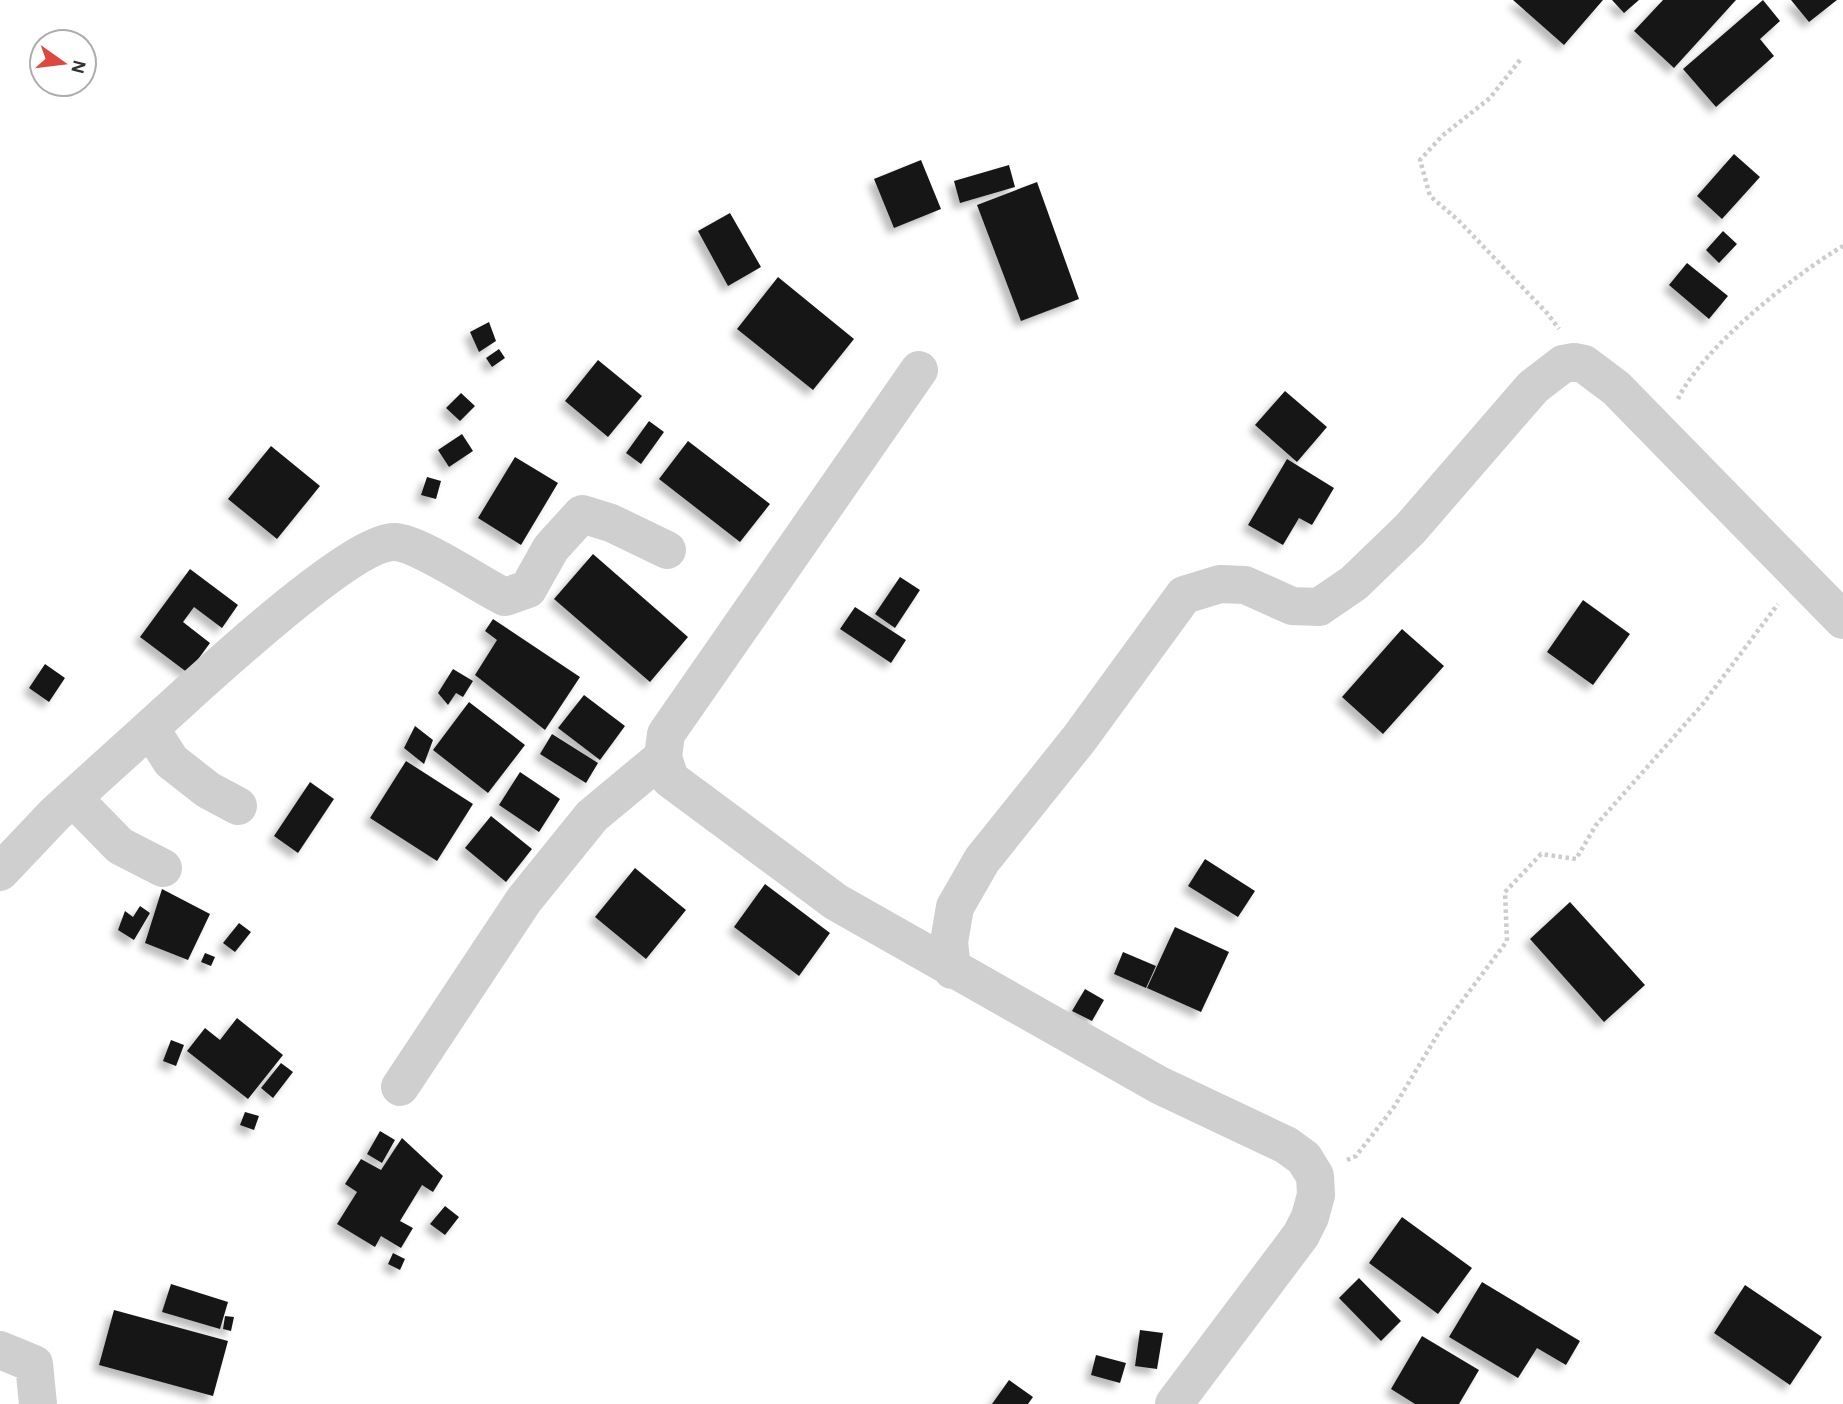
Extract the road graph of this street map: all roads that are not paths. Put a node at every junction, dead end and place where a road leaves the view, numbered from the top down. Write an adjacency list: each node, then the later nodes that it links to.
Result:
1 (919, 370): 5 (street)
2 (667, 550): 4 (street)
3 (1843, 620): 10 (street)
4 (150, 728): 6 (street); 7 (street)
5 (663, 757): 10 (street); 11 (street)
6 (73, 798): 8 (street); 9 (street)
7 (238, 806)
8 (163, 868)
9 (0, 872)
10 (952, 970): 14 (street)
11 (400, 1087)
12 (0, 1350): 13 (street)
13 (38, 1404)
14 (1174, 1404)

